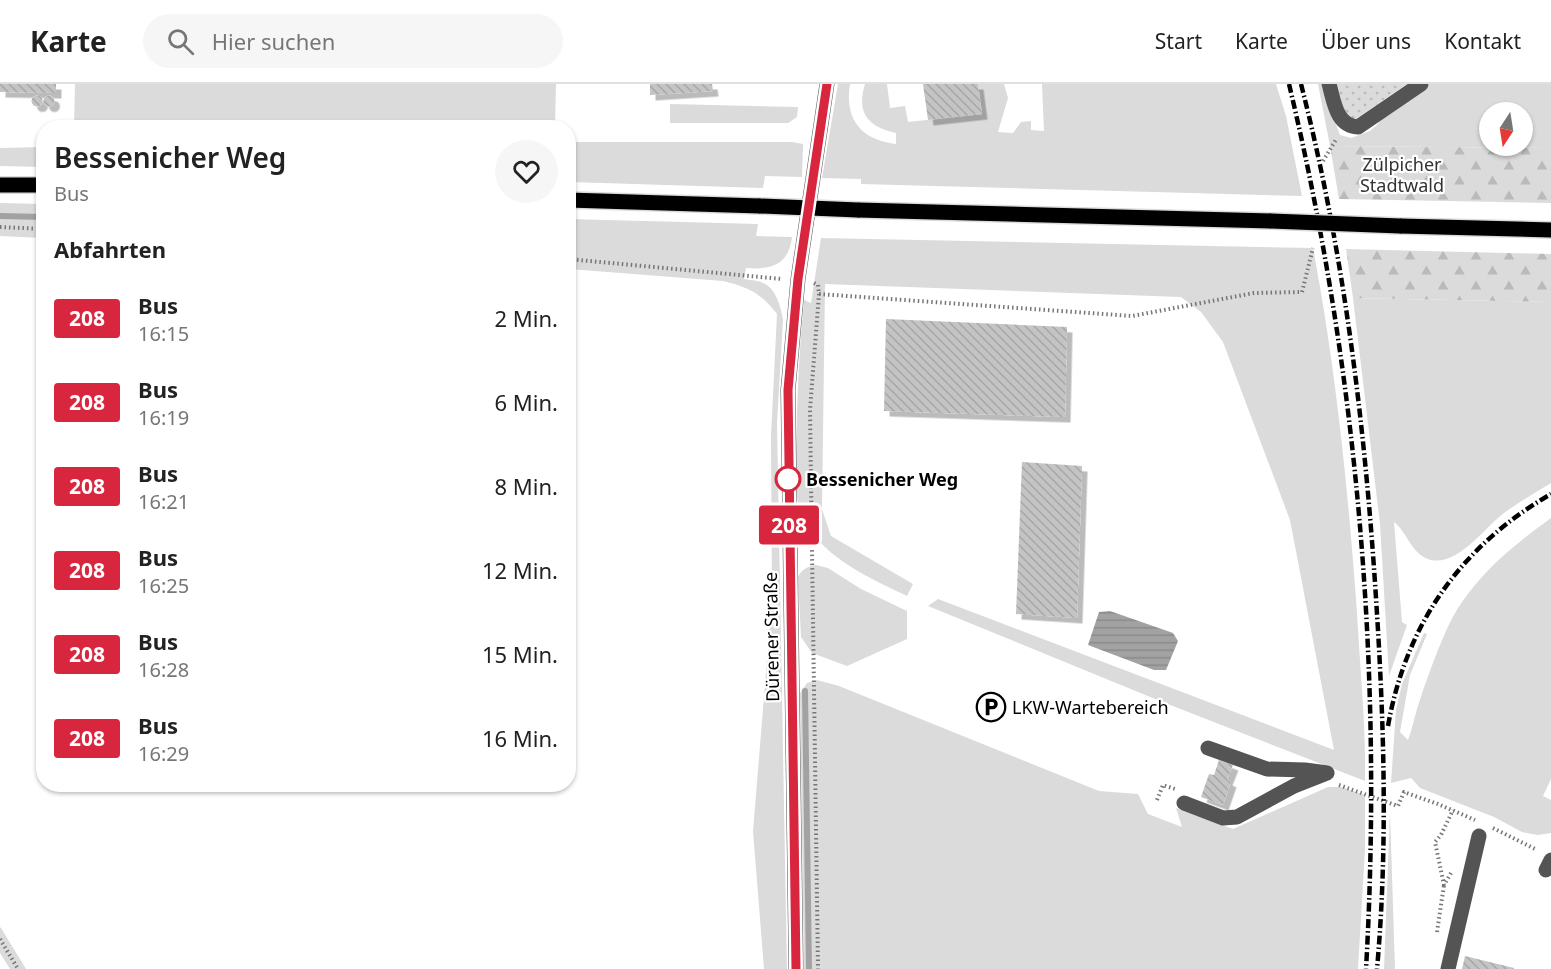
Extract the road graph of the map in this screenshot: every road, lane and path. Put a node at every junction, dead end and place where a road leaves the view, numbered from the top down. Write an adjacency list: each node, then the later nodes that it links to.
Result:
1 (827, 84): 14 (street, Dürener Straße)
2 (1329, 84): 3 (street)
3 (1421, 84)
4 (1340, 135): 5 (path)
5 (1323, 160)
6 (0, 185): 7 (main road)
7 (36, 185)
8 (576, 200): 11 (main road, bridge)
9 (0, 227): 10 (path)
10 (36, 229)
11 (1551, 230)
12 (1313, 248): 28 (path)
13 (576, 260): 14 (path)
14 (797, 280): 27 (street, Dürener Straße)
15 (1208, 748): 17 (street)
16 (1334, 785): 19 (path)
17 (1183, 798): 18 (path)
18 (1157, 801)
19 (1453, 810): 20 (path); 23 (path)
20 (1481, 827): 21 (path); 29 (street)
21 (1546, 861)
22 (1454, 869): 23 (path)
23 (1444, 885): 24 (path)
24 (1436, 936)
25 (0, 939): 26 (path)
26 (18, 969)
27 (796, 969)
28 (818, 969)
29 (1448, 969)

